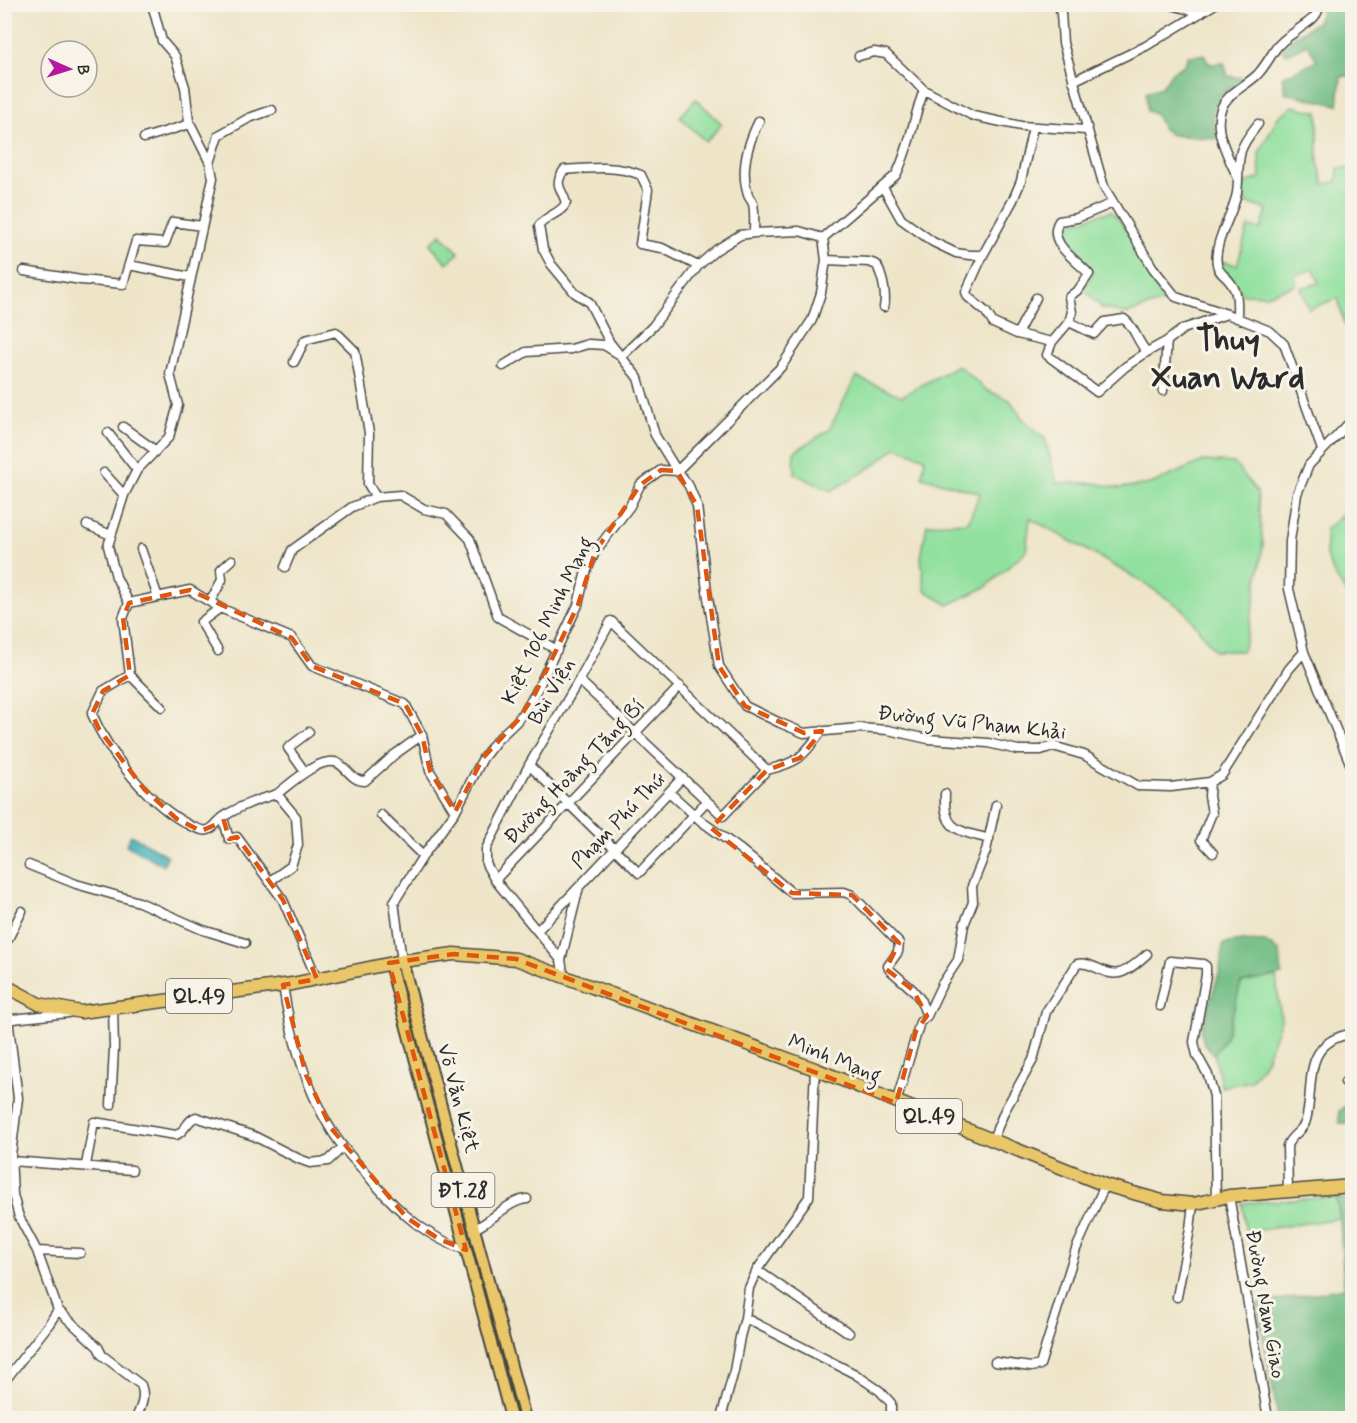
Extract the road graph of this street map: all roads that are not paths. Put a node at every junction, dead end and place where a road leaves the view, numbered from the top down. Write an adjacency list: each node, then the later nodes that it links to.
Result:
1 (152, 4): 12 (street)
2 (1058, 4): 8 (street)
3 (1168, 4): 6 (street)
4 (1215, 4): 6 (street)
5 (1317, 4): 18 (street)
6 (1201, 13): 8 (street)
7 (859, 56): 9 (street)
8 (1073, 81): 15 (street)
9 (924, 90): 14 (street); 19 (street)
10 (272, 110): 17 (street)
11 (759, 121): 22 (street)
12 (190, 124): 16 (street); 17 (street)
13 (1258, 124): 18 (street)
14 (1033, 127): 15 (street); 24 (street)
15 (1086, 130): 20 (street)
16 (144, 138)
17 (210, 163): 21 (street)
18 (1238, 178): 33 (street)
19 (883, 187): 23 (street); 24 (street)
20 (1113, 203): 32 (street); 34 (street)
21 (202, 226): 26 (street); 29 (street)
22 (754, 233): 23 (street); 27 (street)
23 (823, 238): 25 (street)
24 (983, 255): 35 (street)
25 (826, 260): 31 (street); 49 (street)
26 (129, 265): 28 (street); 29 (street)
27 (698, 266): 39 (street); 39 (street, Đường Vũ Phạm Khải)
28 (24, 271)
29 (190, 277): 47 (street)
30 (1036, 298): 35 (street)
31 (884, 307)
32 (1227, 314): 33 (street); 36 (street)
33 (1237, 318): 46 (street)
34 (1069, 322): 37 (street); 38 (street)
35 (1017, 334): 37 (street)
36 (1167, 341): 38 (street); 42 (street)
37 (1052, 342): 38 (street)
38 (1147, 352)
39 (622, 356): 41 (street); 49 (street, Đường Vũ Phạm Khải)
40 (294, 362): 52 (street)
41 (502, 366)
42 (1163, 391)
43 (1353, 420): 46 (street)
44 (123, 427): 47 (street)
45 (108, 433): 48 (street)
46 (1322, 450): 64 (street)
47 (156, 451): 48 (street)
48 (137, 470): 51 (street)
49 (677, 471): 62 (street, Kiệt 106 Minh Mạng); 69 (street, Đường Vũ Phạm Khải)
50 (104, 473): 51 (street)
51 (124, 495): 54 (street)
52 (375, 496): 57 (street); 62 (street)
53 (87, 525): 54 (street)
54 (111, 535): 60 (street)
55 (141, 549): 58 (street)
56 (232, 560): 59 (street)
57 (285, 567)
58 (158, 597): 59 (street); 60 (street)
59 (210, 602): 61 (street)
60 (129, 603): 65 (street)
61 (220, 608): 63 (street); 72 (street)
62 (557, 650): 85 (street, Kiệt 106 Minh Mạng)
63 (218, 651)
64 (1304, 652): 74 (street); 78 (street)
65 (130, 675): 68 (street); 88 (street)
66 (579, 680): 67 (street, Bùi Viện); 71 (street); 73 (street, Bùi Viện)
67 (680, 686): 71 (street, Đường Hoàng Tăng Bí); 75 (street, Bùi Viện)
68 (162, 707)
69 (822, 731): 75 (street); 78 (street, Đường Vũ Phạm Khải)
70 (309, 732): 76 (street)
71 (635, 733): 77 (street); 83 (street, Đường Hoàng Tăng Bí)
72 (422, 735): 76 (street); 85 (street)
73 (529, 765): 83 (street); 94 (street, Bùi Viện)
74 (1352, 768)
75 (767, 770): 82 (street)
76 (305, 772): 80 (street)
77 (682, 778): 79 (street, Phạm Phú Thứ); 82 (street)
78 (1210, 782): 91 (street)
79 (669, 792): 86 (street); 90 (street, Phạm Phú Thứ)
80 (277, 794): 88 (street); 95 (street)
81 (945, 794): 89 (street)
82 (707, 801): 86 (street)
83 (568, 803): 90 (street); 94 (street, Đường Hoàng Tăng Bí)
84 (996, 804): 89 (street)
85 (455, 812): 92 (street, Kiệt 106 Minh Mạng)
86 (694, 814): 90 (street); 111 (street)
87 (381, 815): 92 (street)
88 (223, 818): 95 (street)
89 (989, 839): 111 (street)
90 (615, 849): 96 (street, Phạm Phú Thứ)
91 (1213, 853)
92 (423, 856): 103 (street, Kiệt 106 Minh Mạng)
93 (30, 865): 99 (street)
94 (495, 880): 98 (street, Bùi Viện)
95 (270, 881): 105 (street)
96 (579, 887): 98 (street, Phạm Phú Thứ); 102 (street, Phạm Phú Thứ)
97 (22, 911): 100 (street)
98 (538, 930): 102 (street, Bùi Viện)
99 (245, 943)
100 (4, 947)
101 (1148, 954): 118 (street)
102 (561, 960): 104 (street, Phạm Phú Thứ)
103 (396, 962): 104 (highway, Minh Mạng / QL.49); 105 (highway, QL.49); 123 (main road, Võ Văn Kiệt / ĐT.28); 124 (main road, Võ Văn Kiệt / ĐT.28)
104 (564, 978): 115 (highway, Minh Mạng / QL.49)
105 (317, 979): 107 (highway, QL.49)
106 (4, 985): 110 (highway, QL.49)
107 (282, 985): 109 (highway, QL.49); 119 (street)
108 (1160, 1006): 131 (street)
109 (113, 1008): 110 (highway, QL.49); 117 (street)
110 (81, 1012): 112 (street)
111 (927, 1016): 116 (street)
112 (6, 1020): 114 (street)
113 (1344, 1035): 127 (street)
114 (8, 1055): 120 (street)
115 (815, 1069): 116 (highway, Minh Mạng / QL.49); 137 (street)
116 (896, 1103): 118 (highway, Minh Mạng / QL.49)
117 (111, 1105)
118 (992, 1141): 125 (highway, Minh Mạng / QL.49)
119 (343, 1147): 121 (street); 134 (street)
120 (11, 1161): 121 (street); 129 (street)
121 (86, 1165): 122 (street)
122 (132, 1170)
123 (458, 1171): 124 (main road); 133 (main road, Võ Văn Kiệt / ĐT.28)
124 (446, 1174): 134 (main road, Võ Văn Kiệt / ĐT.28)
125 (1105, 1185): 132 (highway, Minh Mạng / QL.49); 142 (street)
126 (1353, 1186): 127 (highway, Minh Mạng / QL.49)
127 (1288, 1191): 128 (highway, Minh Mạng / QL.49)
128 (1229, 1196): 131 (highway, Minh Mạng / QL.49); 149 (street, Đường Nam Giao)
129 (8, 1197): 135 (street)
130 (527, 1199): 133 (street)
131 (1216, 1200): 132 (highway, Minh Mạng / QL.49)
132 (1193, 1204): 138 (street)
133 (474, 1229): 146 (main road, Võ Văn Kiệt / ĐT.28)
134 (466, 1250): 144 (main road, Võ Văn Kiệt / ĐT.28)
135 (37, 1251): 136 (street); 139 (street)
136 (80, 1253)
137 (757, 1270): 140 (street); 141 (street)
138 (1177, 1297)
139 (58, 1310): 143 (street); 145 (street)
140 (746, 1318): 147 (street); 148 (street)
141 (849, 1333)
142 (995, 1362)
143 (4, 1382)
144 (511, 1418)
145 (136, 1419)
146 (525, 1419)
147 (721, 1419)
148 (891, 1419)
149 (1268, 1419)

